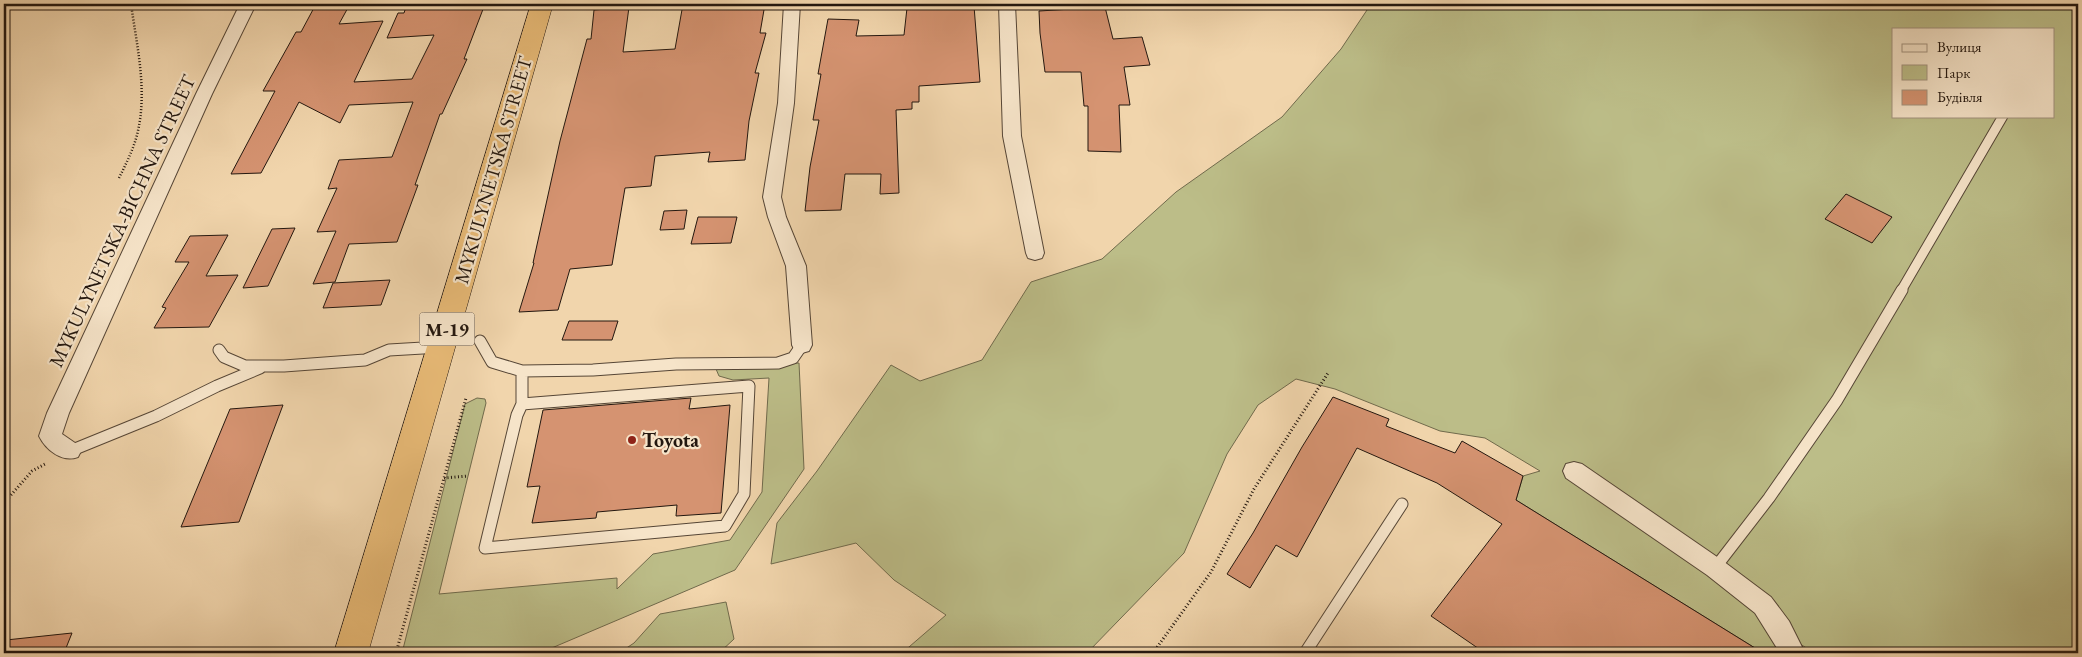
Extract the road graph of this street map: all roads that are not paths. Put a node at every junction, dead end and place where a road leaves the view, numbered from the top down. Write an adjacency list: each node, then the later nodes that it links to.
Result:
1 (248, 4): 14 (street, MYKULYNETSKA-BICHNA STREET)
2 (542, 4): 9 (highway, MYKULYNETSKA STREET / М-19)
3 (792, 4): 8 (street)
4 (1008, 4): 6 (street)
5 (2002, 118): 17 (lane)
6 (1034, 253)
7 (480, 341): 12 (lane)
8 (802, 345): 12 (lane)
9 (441, 347): 11 (lane); 18 (highway, MYKULYNETSKA STREET / М-19)
10 (219, 350): 11 (lane)
11 (264, 366): 14 (lane)
12 (522, 372): 13 (lane)
13 (522, 404): 13 (lane)
14 (70, 451)
15 (1574, 471): 17 (street)
16 (1402, 504): 19 (lane)
17 (1715, 568): 20 (street)
18 (351, 653)
19 (1305, 653)
20 (1794, 653)

